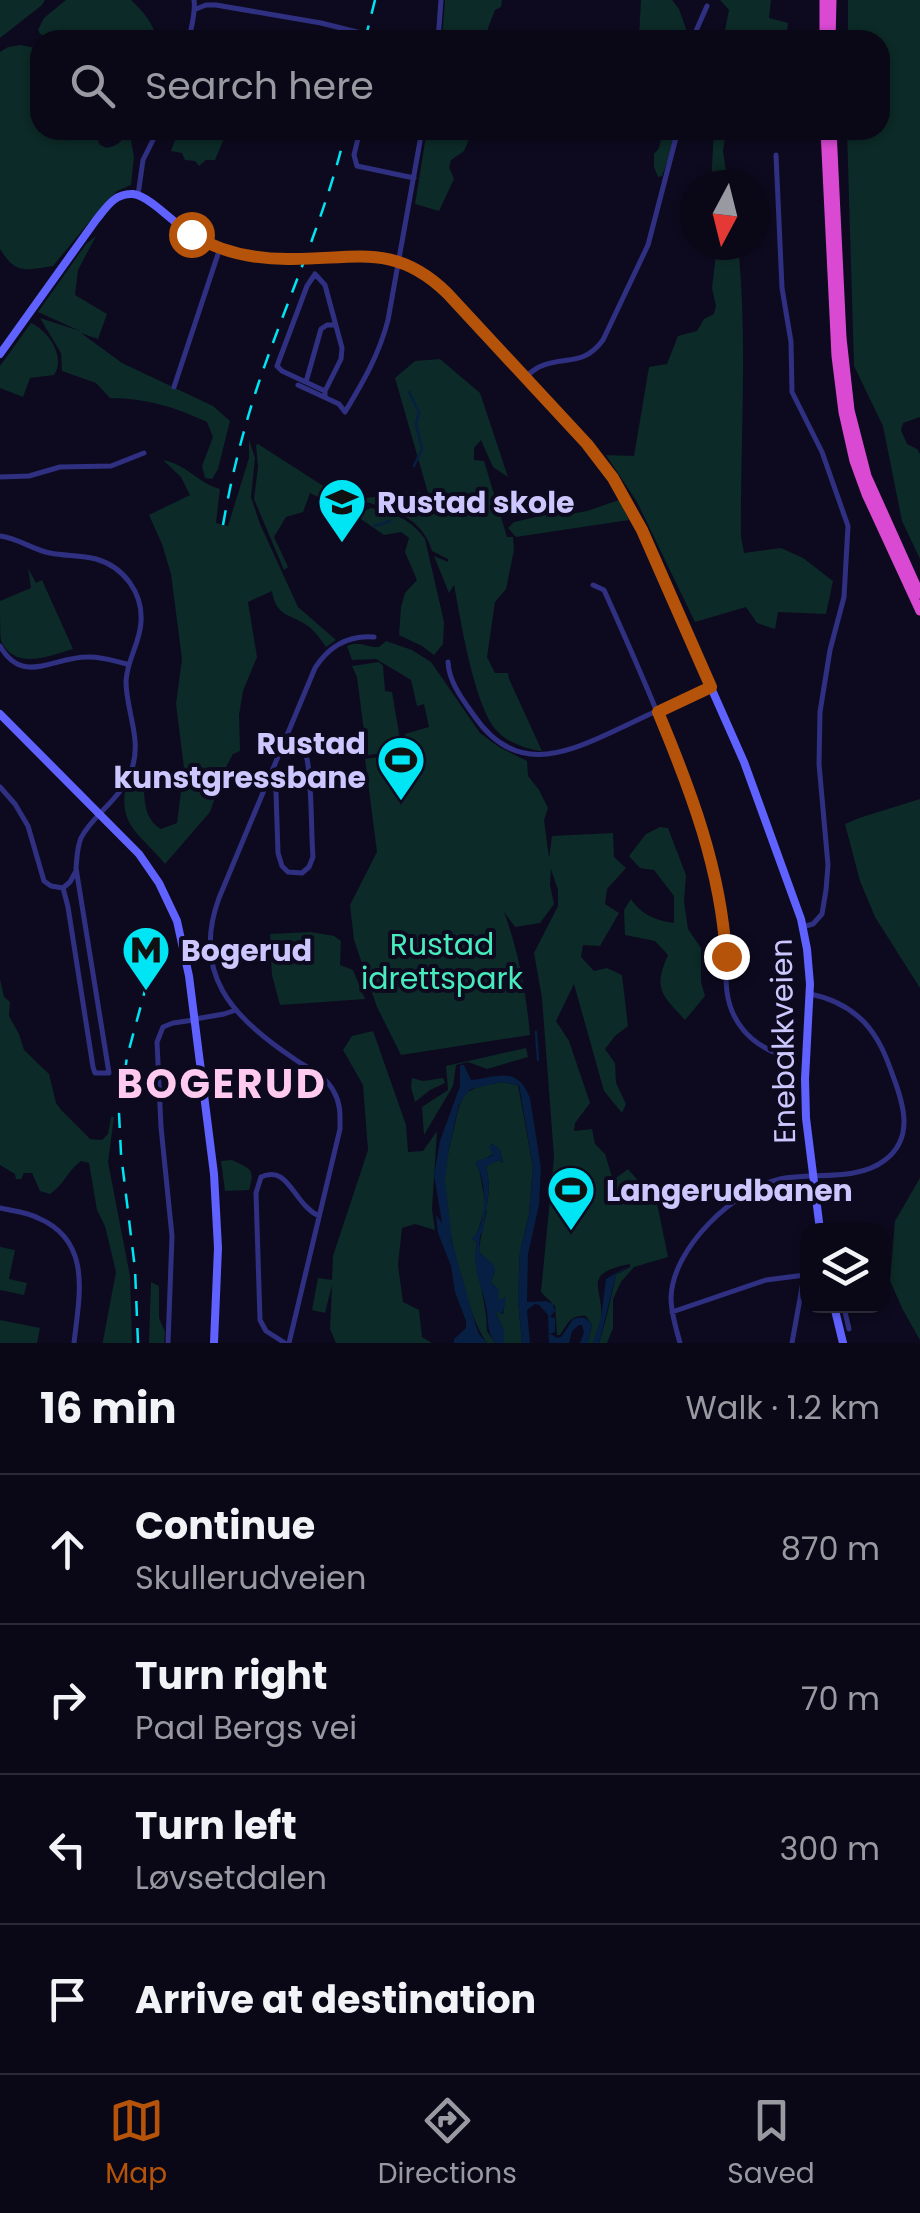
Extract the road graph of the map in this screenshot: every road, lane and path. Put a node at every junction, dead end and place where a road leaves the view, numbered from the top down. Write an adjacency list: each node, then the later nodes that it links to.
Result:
1 (194, 0): 6 (street)
2 (441, 0): 9 (street)
3 (824, 0): 11 (highway)
4 (832, 0): 12 (highway)
5 (707, 6): 10 (street)
6 (196, 9): 7 (street); 8 (street)
7 (191, 30)
8 (345, 30)
9 (439, 30)
10 (696, 30)
11 (826, 30)
12 (828, 30)
13 (153, 140): 21 (street)
14 (358, 140): 20 (street)
15 (420, 140): 20 (street)
16 (675, 140): 26 (street)
17 (828, 140): 36 (highway)
18 (829, 140): 35 (highway)
19 (776, 155): 50 (street, Enebakkveien)
20 (414, 178): 23 (street)
21 (138, 195): 22 (main road); 25 (main road)
22 (220, 248): 23 (main road); 29 (street)
23 (399, 261): 26 (main road); 30 (street)
24 (335, 325): 27 (street); 27 (street); 30 (street)
25 (2, 348)
26 (524, 377): 41 (main road)
27 (306, 382): 30 (street)
28 (298, 385): 30 (street)
29 (174, 387)
30 (325, 394)
31 (144, 453): 32 (street)
32 (0, 478)
33 (0, 536): 40 (street)
34 (592, 585): 42 (street)
35 (920, 594)
36 (920, 611)
37 (374, 637): 44 (street)
38 (0, 646): 40 (street)
39 (448, 662): 42 (street)
40 (127, 664): 47 (street)
41 (711, 687): 42 (street); 50 (main road)
42 (658, 712): 54 (street)
43 (0, 714): 47 (main road)
44 (286, 740): 45 (street); 45 (street)
45 (268, 780): 52 (street)
46 (0, 786): 49 (street)
47 (100, 814): 48 (street); 53 (main road)
48 (76, 868): 49 (street); 49 (street)
49 (63, 888)
50 (802, 926): 51 (main road, Enebakkveien)
51 (810, 994): 55 (main road, Enebakkveien); 55 (street)
52 (236, 1010): 53 (street); 57 (street)
53 (194, 1020): 66 (street); 67 (main road)
54 (778, 1054)
55 (812, 1176): 58 (main road, Enebakkveien); 61 (street)
56 (0, 1208): 65 (street)
57 (319, 1216): 68 (street); 68 (street)
58 (819, 1223)
59 (800, 1275): 61 (street)
60 (800, 1301): 70 (street)
61 (672, 1312): 69 (street)
62 (835, 1313): 71 (main road)
63 (845, 1313): 64 (street)
64 (849, 1329)
65 (74, 1343)
66 (168, 1343)
67 (214, 1343)
68 (287, 1343)
69 (680, 1343)
70 (792, 1343)
71 (842, 1343)

